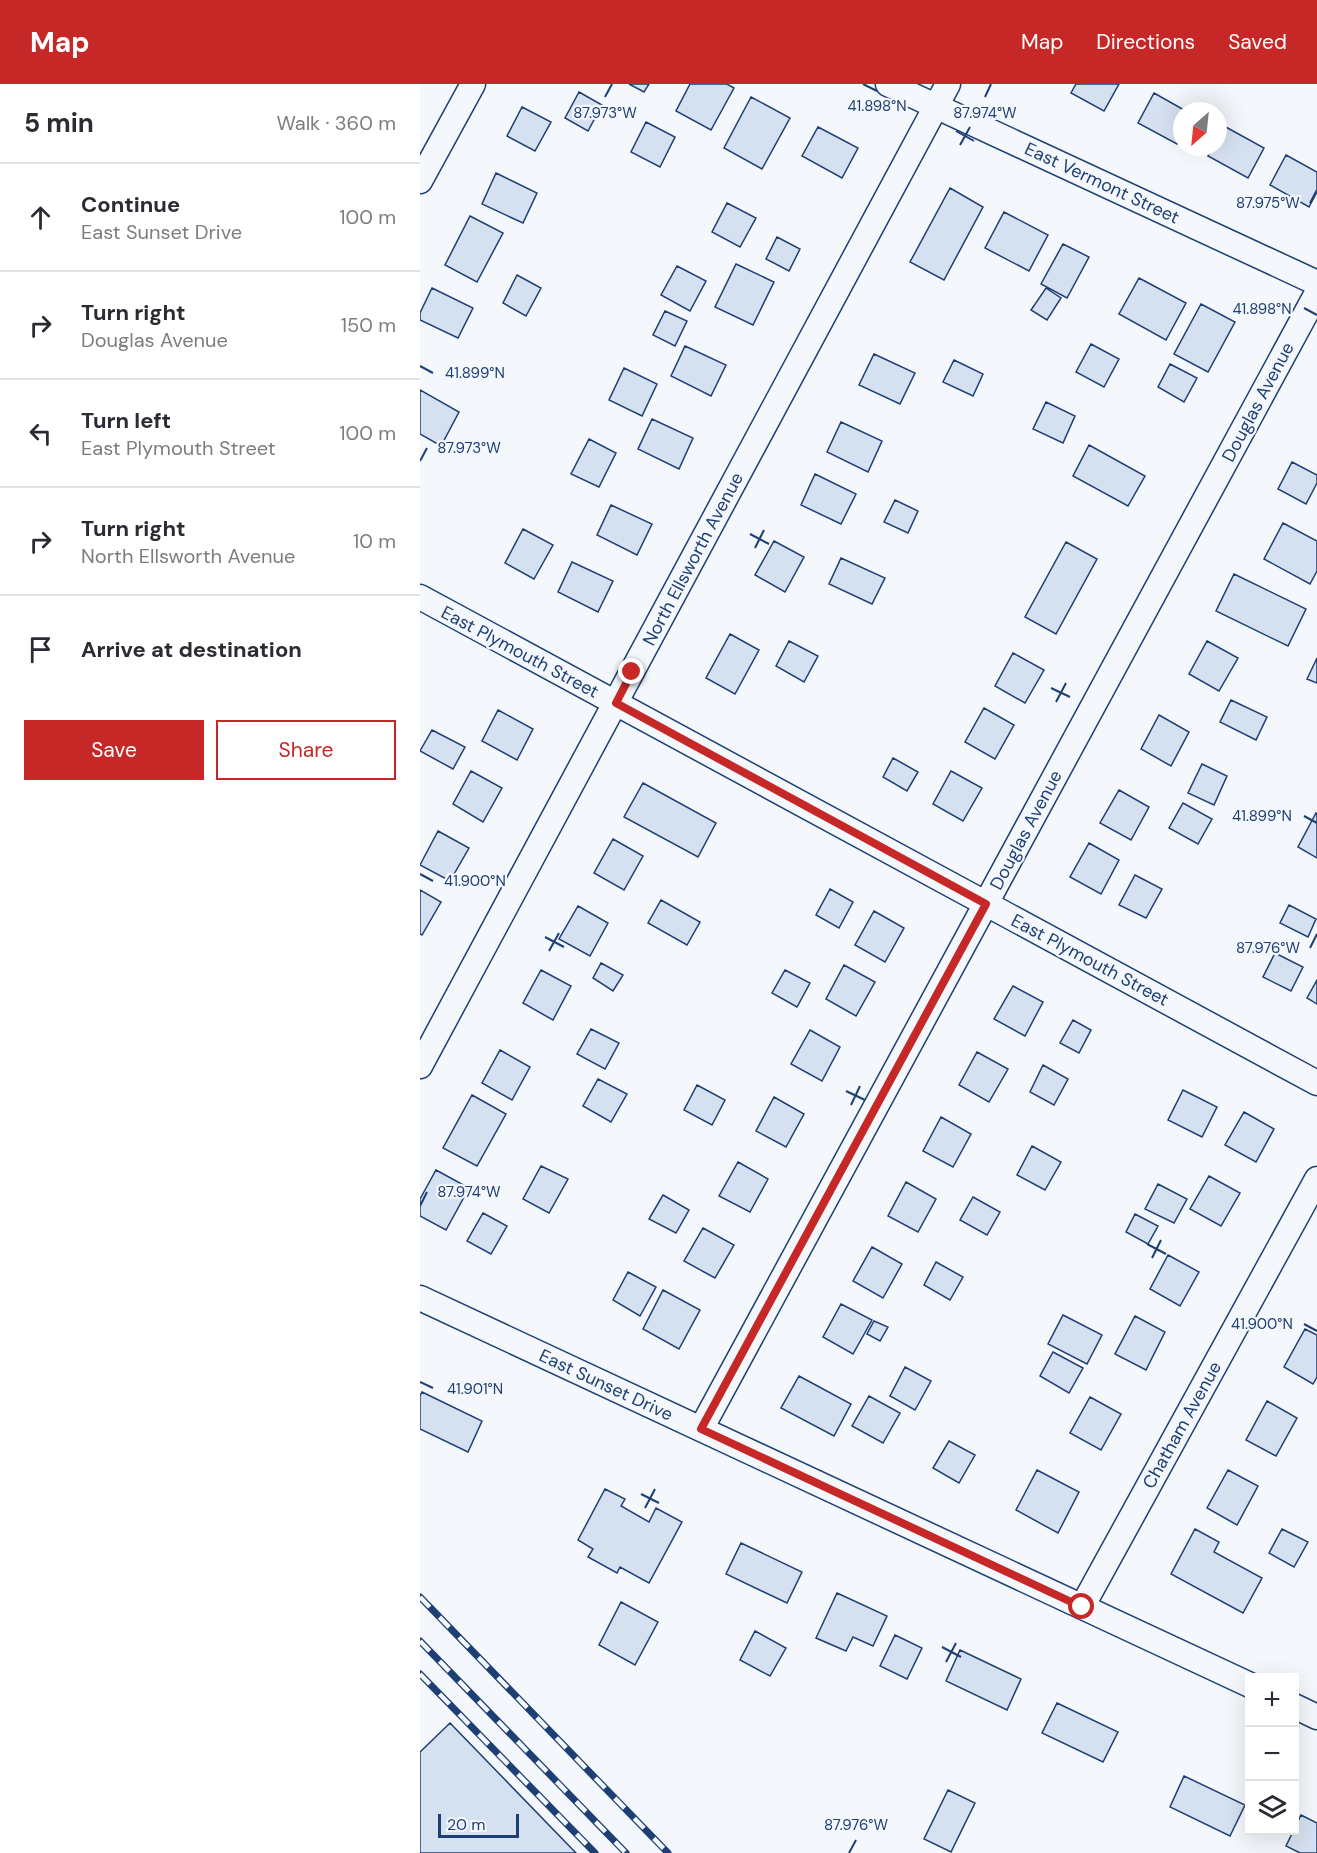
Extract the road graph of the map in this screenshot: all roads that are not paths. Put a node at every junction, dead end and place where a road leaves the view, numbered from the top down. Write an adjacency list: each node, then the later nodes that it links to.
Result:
1 (473, 84): 5 (street)
2 (888, 84): 4 (street, East Vermont Street)
3 (948, 84): 4 (street, North Ellsworth Avenue)
4 (936, 106): 6 (street, East Vermont Street); 9 (street, North Ellsworth Avenue)
5 (420, 181)
6 (1317, 283)
7 (1317, 293): 10 (street, Douglas Avenue)
8 (420, 597): 9 (street, East Plymouth Street)
9 (616, 703): 10 (street, East Plymouth Street); 11 (street, North Ellsworth Avenue)
10 (986, 904): 12 (street, East Plymouth Street); 15 (street, Douglas Avenue)
11 (420, 1066)
12 (1317, 1083)
13 (1317, 1179): 16 (street, Chatham Avenue)
14 (420, 1298): 15 (street, East Sunset Drive)
15 (701, 1429): 16 (street, East Sunset Drive)
16 (1082, 1607): 17 (street, East Sunset Drive)
17 (1245, 1683)
18 (1299, 1708): 19 (street)
19 (1317, 1717)

